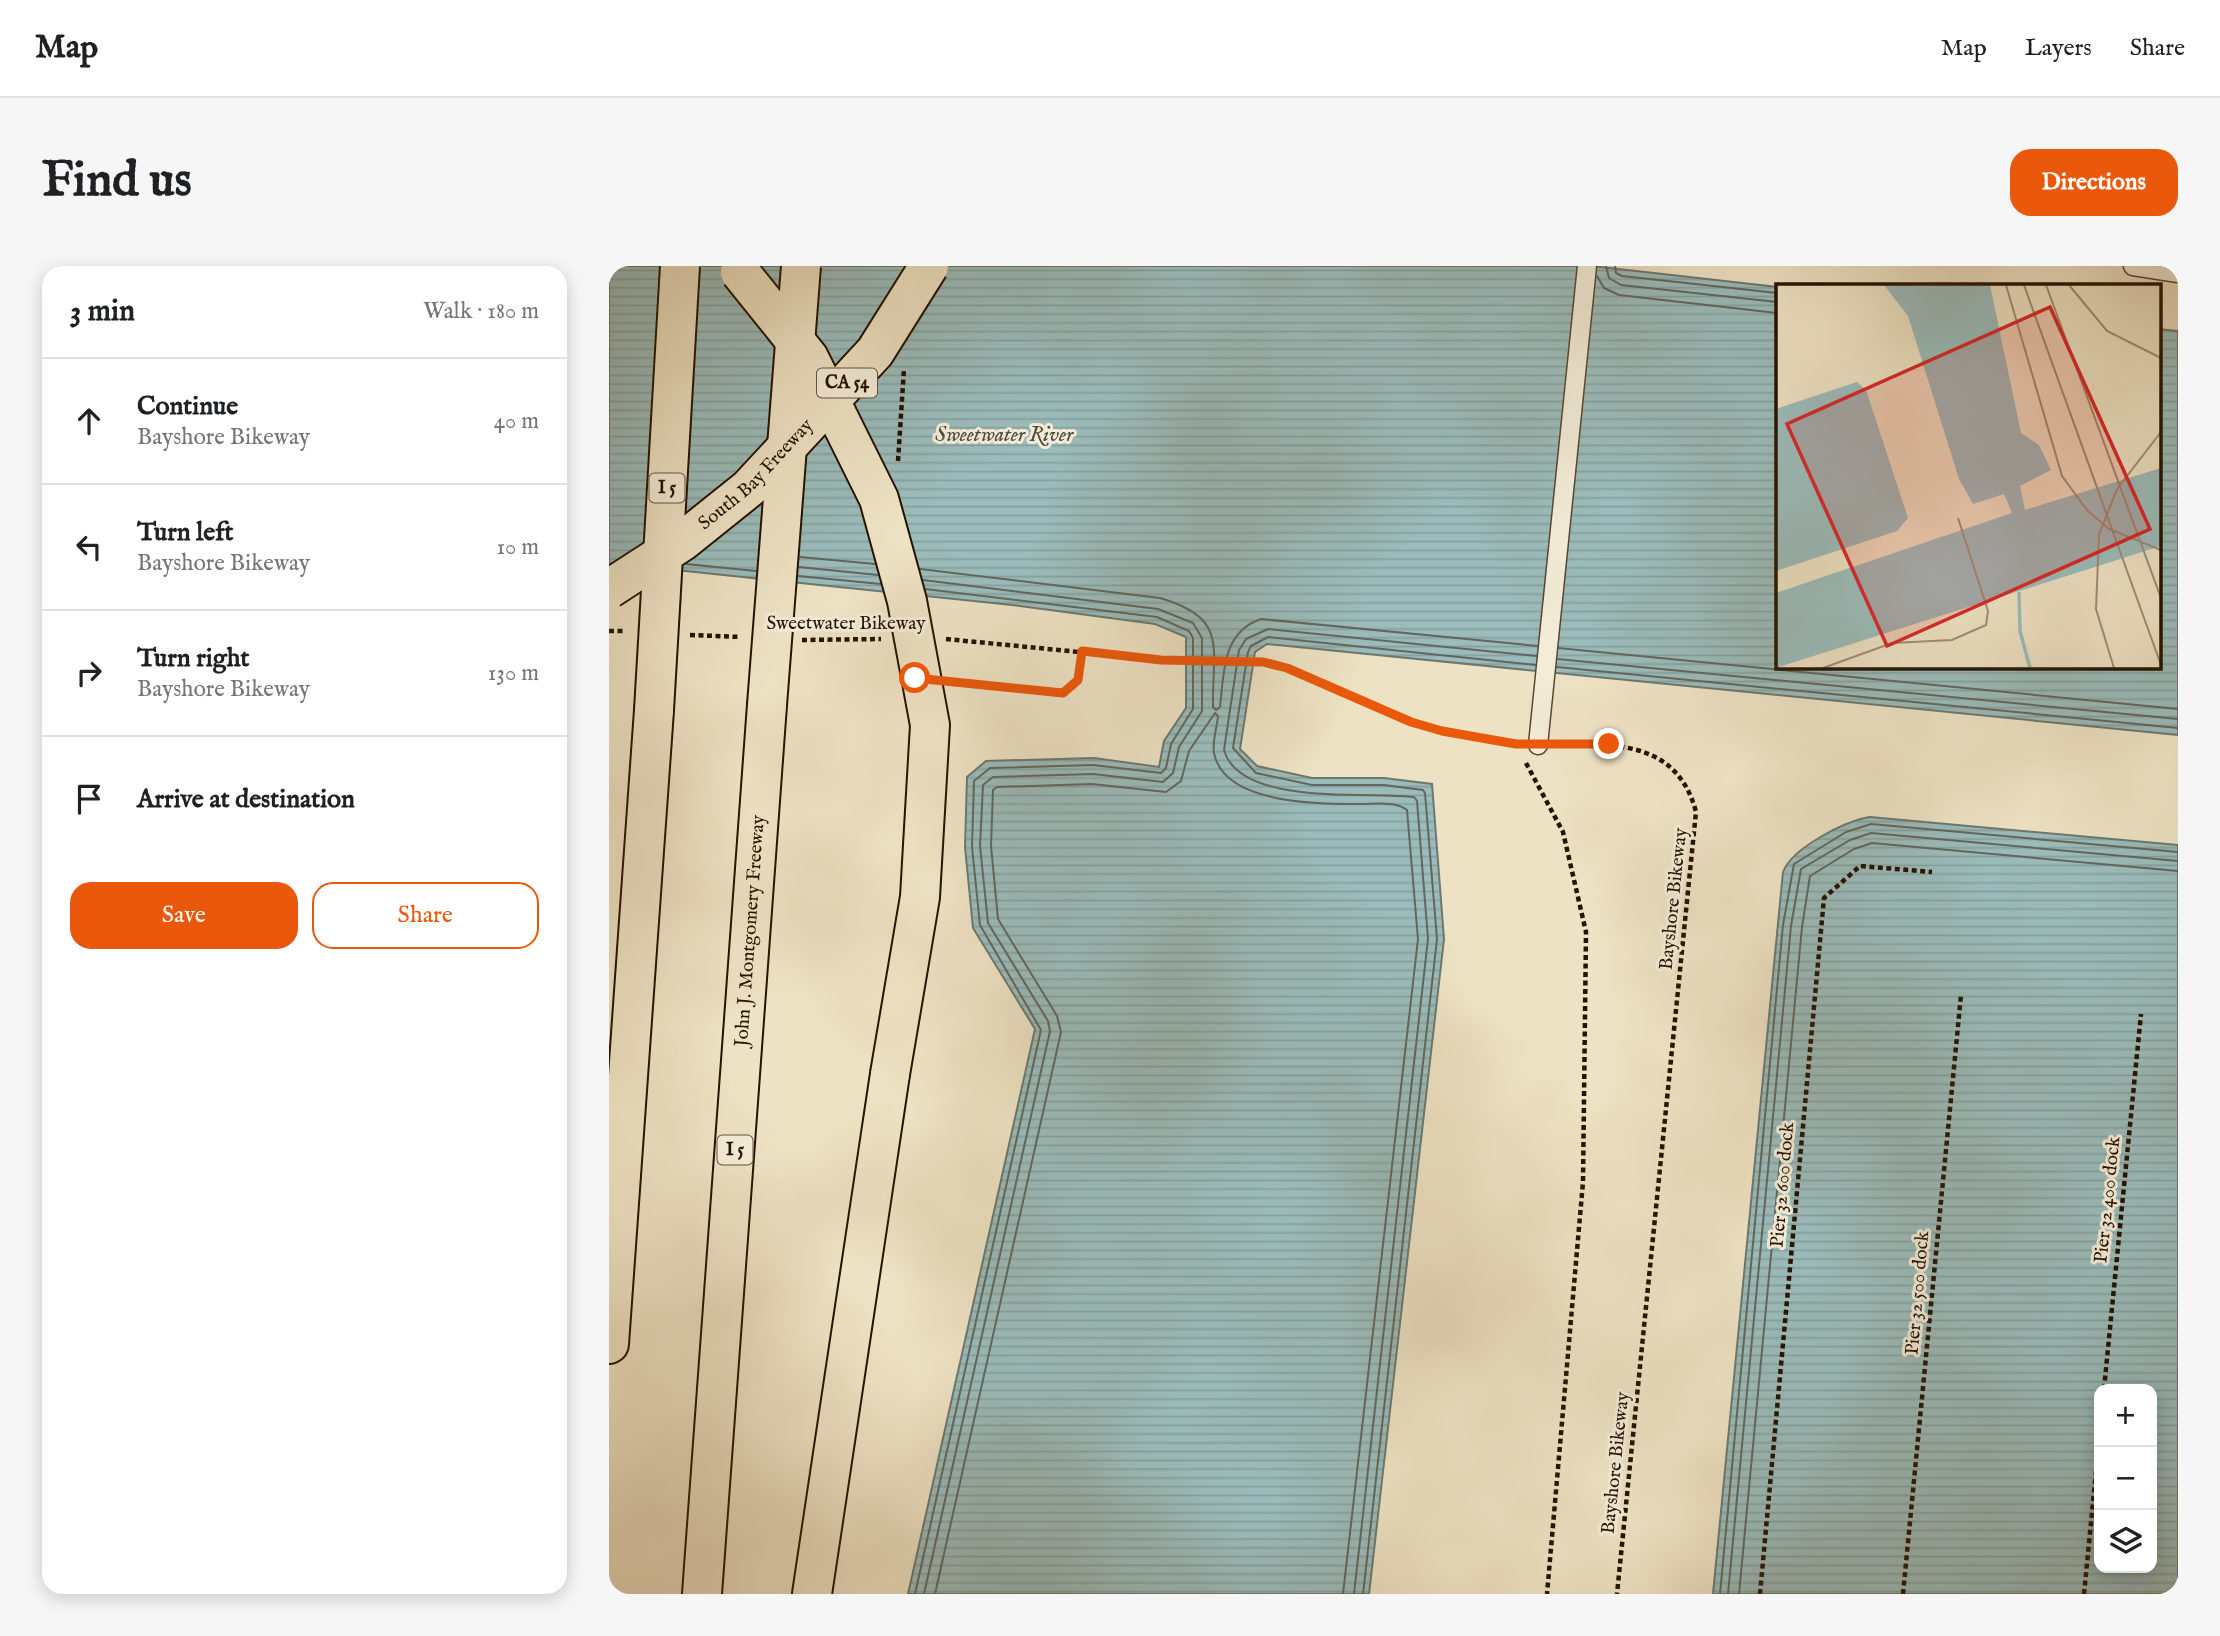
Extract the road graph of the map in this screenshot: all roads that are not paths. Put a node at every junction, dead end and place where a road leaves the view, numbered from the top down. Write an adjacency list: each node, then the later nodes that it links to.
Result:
1 (680, 266): 10 (highway, I 5, bridge)
2 (734, 266): 12 (highway, bridge)
3 (801, 266): 11 (highway, John J. Montgomery Freeway / I 5, bridge)
4 (929, 266): 8 (highway, South Bay Freeway / CA 54, bridge)
5 (1587, 266): 9 (lane)
6 (2133, 266): 7 (lane)
7 (2178, 273)
8 (609, 589)
9 (1538, 745)
10 (609, 1344)
11 (702, 1594)
12 (812, 1594)

